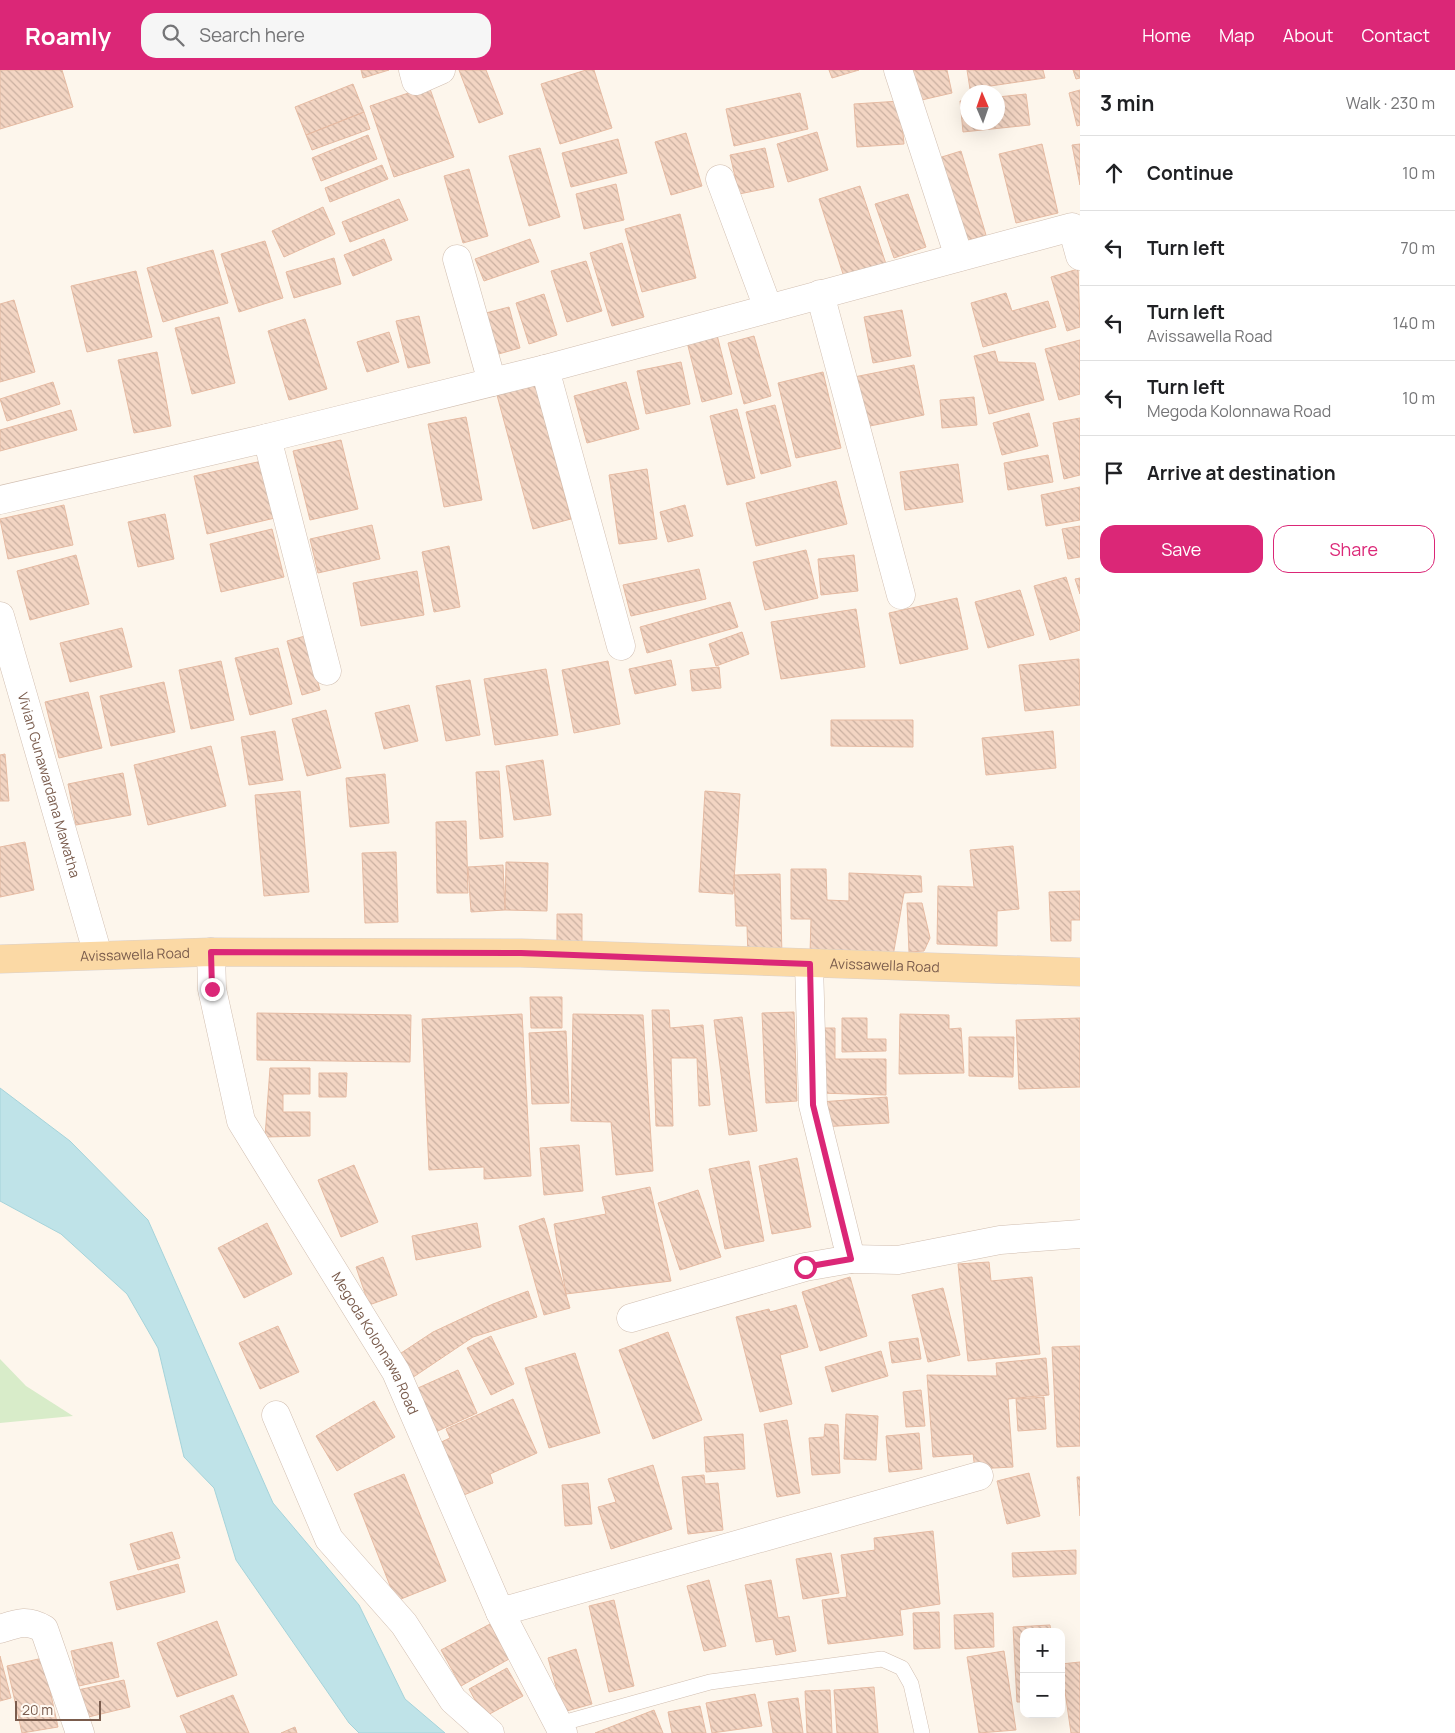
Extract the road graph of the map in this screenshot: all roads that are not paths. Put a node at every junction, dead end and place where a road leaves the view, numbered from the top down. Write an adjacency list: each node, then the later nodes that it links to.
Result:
1 (414, 70): 2 (street)
2 (441, 70)
3 (898, 70): 7 (street)
4 (720, 179): 10 (street)
5 (1076, 226): 6 (street); 7 (street)
6 (1080, 256)
7 (958, 257): 9 (street)
8 (457, 259): 12 (street)
9 (820, 294): 10 (street); 15 (street)
10 (768, 308): 11 (street)
11 (545, 369): 12 (street); 17 (street)
12 (492, 382): 13 (street)
13 (268, 438): 14 (street); 18 (street)
14 (0, 500)
15 (901, 595)
16 (0, 616): 20 (street, Vivian Gunawardana Mawatha)
17 (621, 646)
18 (327, 671)
19 (211, 952): 20 (main road, Avissawella Road); 22 (main road, Avissawella Road); 29 (street, Megoda Kolonnawa Road)
20 (98, 955): 21 (main road, Avissawella Road)
21 (0, 959)
22 (810, 964): 23 (main road, Avissawella Road); 25 (street)
23 (1080, 972)
24 (1080, 1234): 25 (street)
25 (851, 1259): 26 (street)
26 (631, 1318)
27 (276, 1415): 33 (street)
28 (979, 1476): 29 (street)
29 (500, 1612): 31 (street, Megoda Kolonnawa Road)
30 (0, 1629): 32 (street)
31 (561, 1728): 34 (lane)
32 (80, 1733)
33 (490, 1733)
34 (922, 1733)

